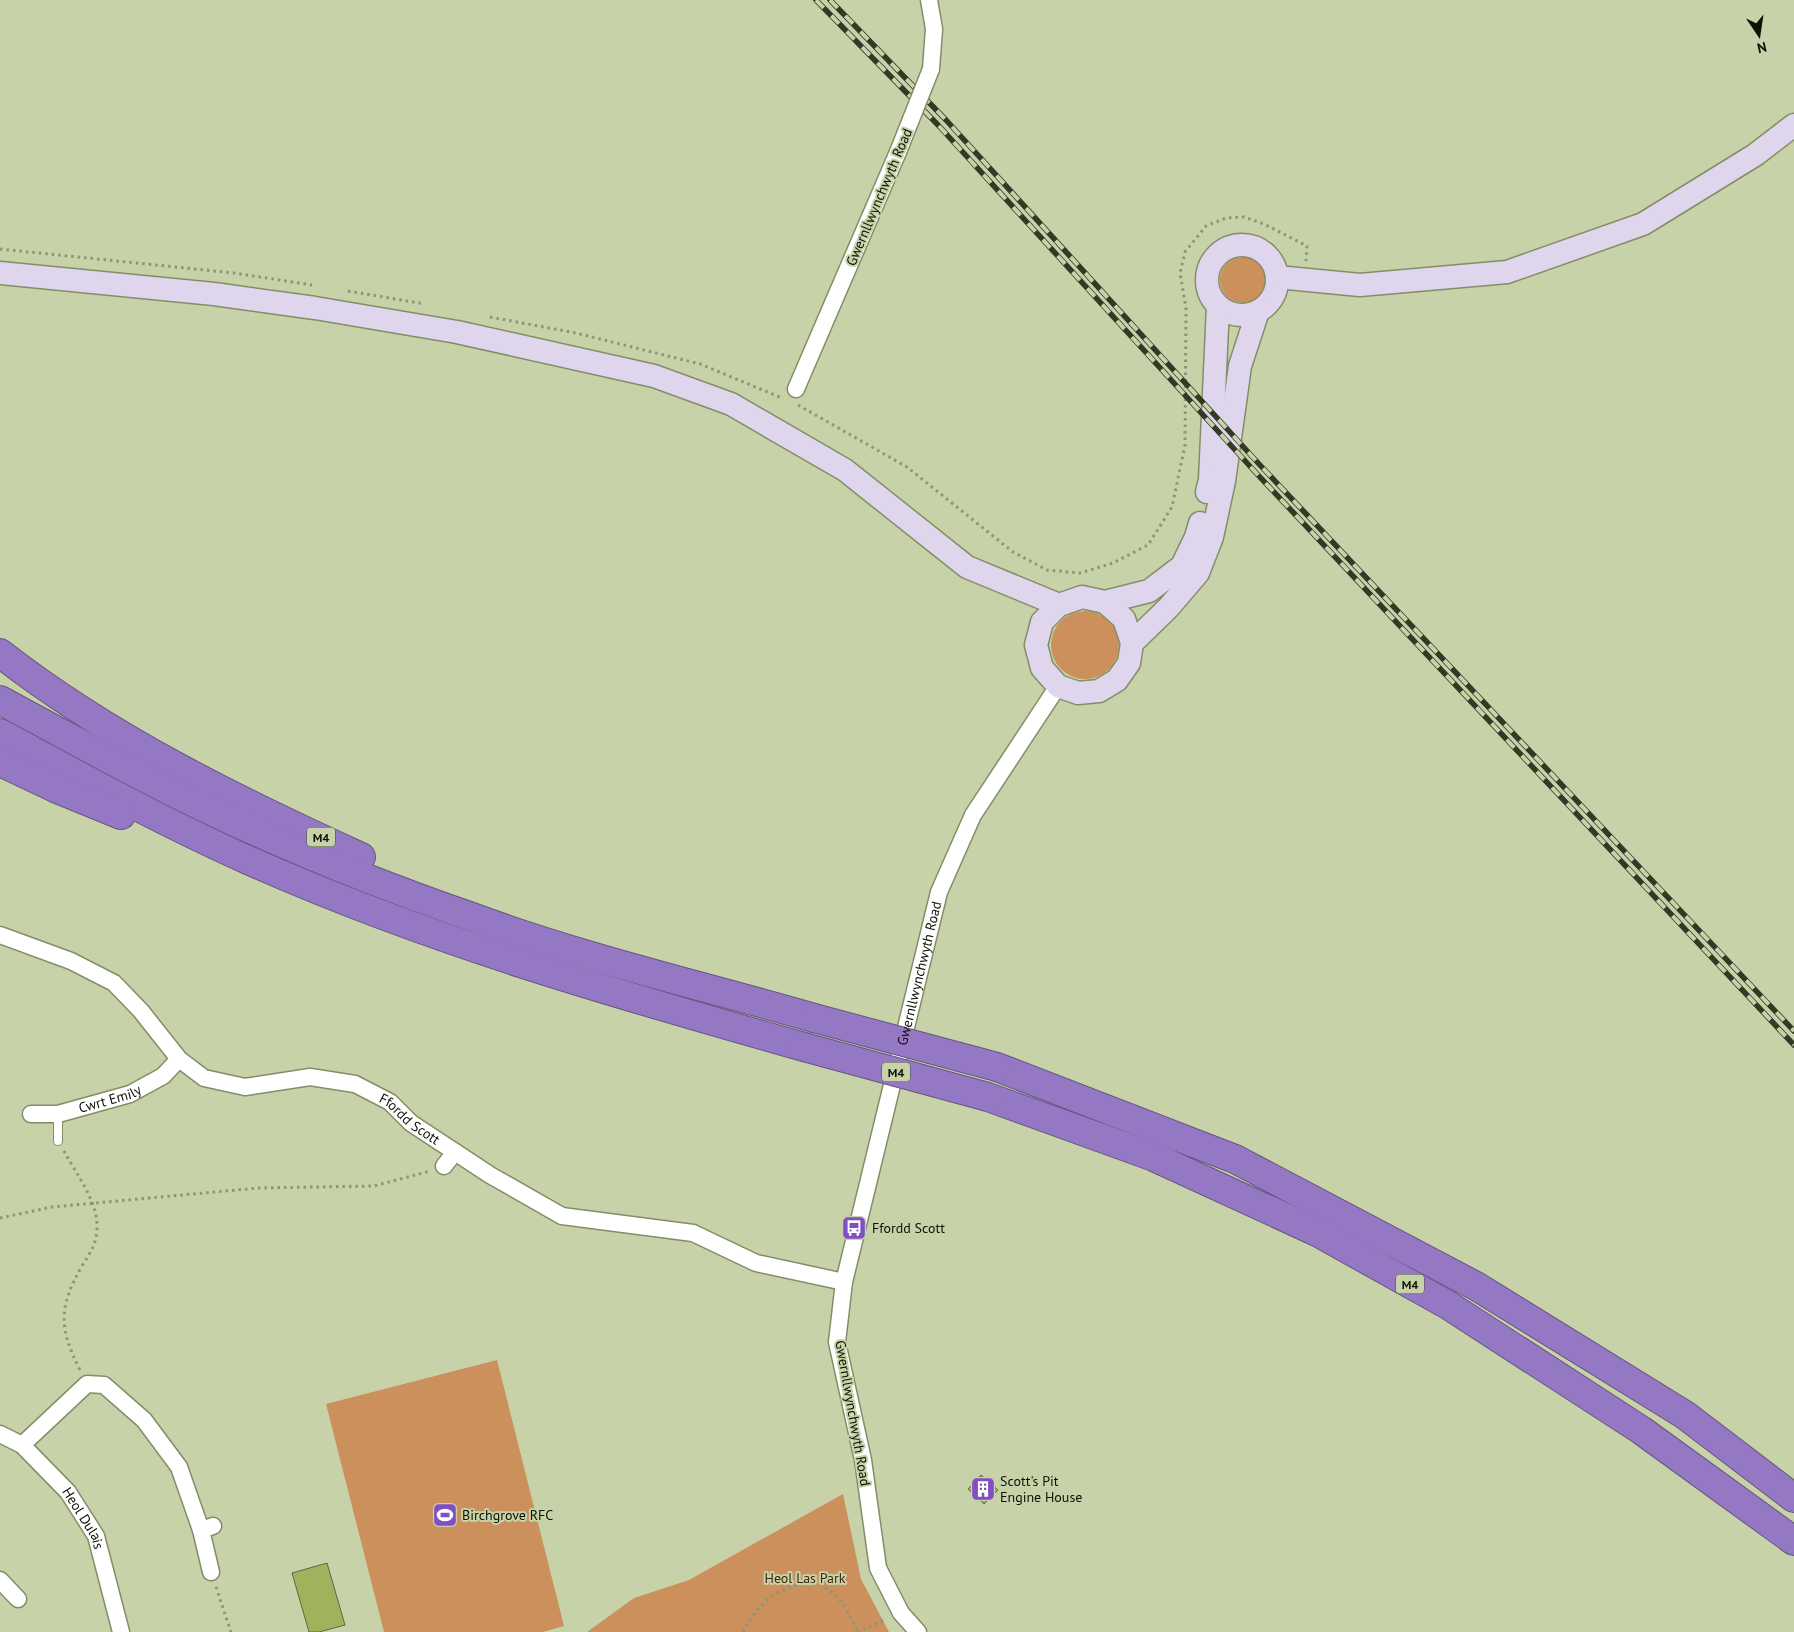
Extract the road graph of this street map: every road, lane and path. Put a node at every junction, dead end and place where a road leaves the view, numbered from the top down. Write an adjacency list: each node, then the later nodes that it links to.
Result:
1 (929, 0): 7 (street, Gwernllwynchwyth Road, bridge)
2 (1794, 125): 4 (main road)
3 (0, 274): 9 (main road)
4 (1277, 277): 5 (main road); 6 (main road)
5 (1218, 306): 6 (main road); 8 (main road)
6 (1258, 311): 10 (main road)
7 (796, 389)
8 (1105, 602): 9 (main road); 10 (main road)
9 (1059, 605): 12 (main road)
10 (1132, 643): 12 (main road)
11 (0, 653): 18 (highway, M4)
12 (1058, 686): 27 (street, Gwernllwynchwyth Road)
13 (0, 700): 18 (highway, M4)
14 (0, 733): 16 (highway, M4)
15 (0, 762): 16 (highway, M4)
16 (248, 860): 32 (highway, M4, bridge)
17 (0, 935): 19 (street, Ffordd Scott)
18 (664, 975): 31 (highway, M4, bridge)
19 (179, 1059): 21 (street, Cwrt Emily); 23 (street, Ffordd Scott)
20 (31, 1114): 21 (street, Cwrt Emily)
21 (58, 1114): 22 (lane)
22 (58, 1141): 25 (path)
23 (454, 1152): 24 (street); 27 (street, Ffordd Scott)
24 (444, 1166): 25 (path)
25 (93, 1204): 26 (path); 28 (path)
26 (0, 1218)
27 (844, 1282): 36 (street, Gwernllwynchwyth Road)
28 (87, 1384): 30 (street); 33 (street)
29 (0, 1434): 30 (street, Heol Dulais)
30 (22, 1445): 37 (street, Heol Dulais)
31 (1794, 1498)
32 (1794, 1541)
33 (211, 1572): 38 (path)
34 (0, 1580): 35 (street)
35 (18, 1598)
36 (901, 1613): 40 (path); 41 (street, Gwernllwynchwyth Road)
37 (121, 1632)
38 (231, 1632)
39 (743, 1632): 40 (path)
40 (857, 1632)
41 (918, 1632)

